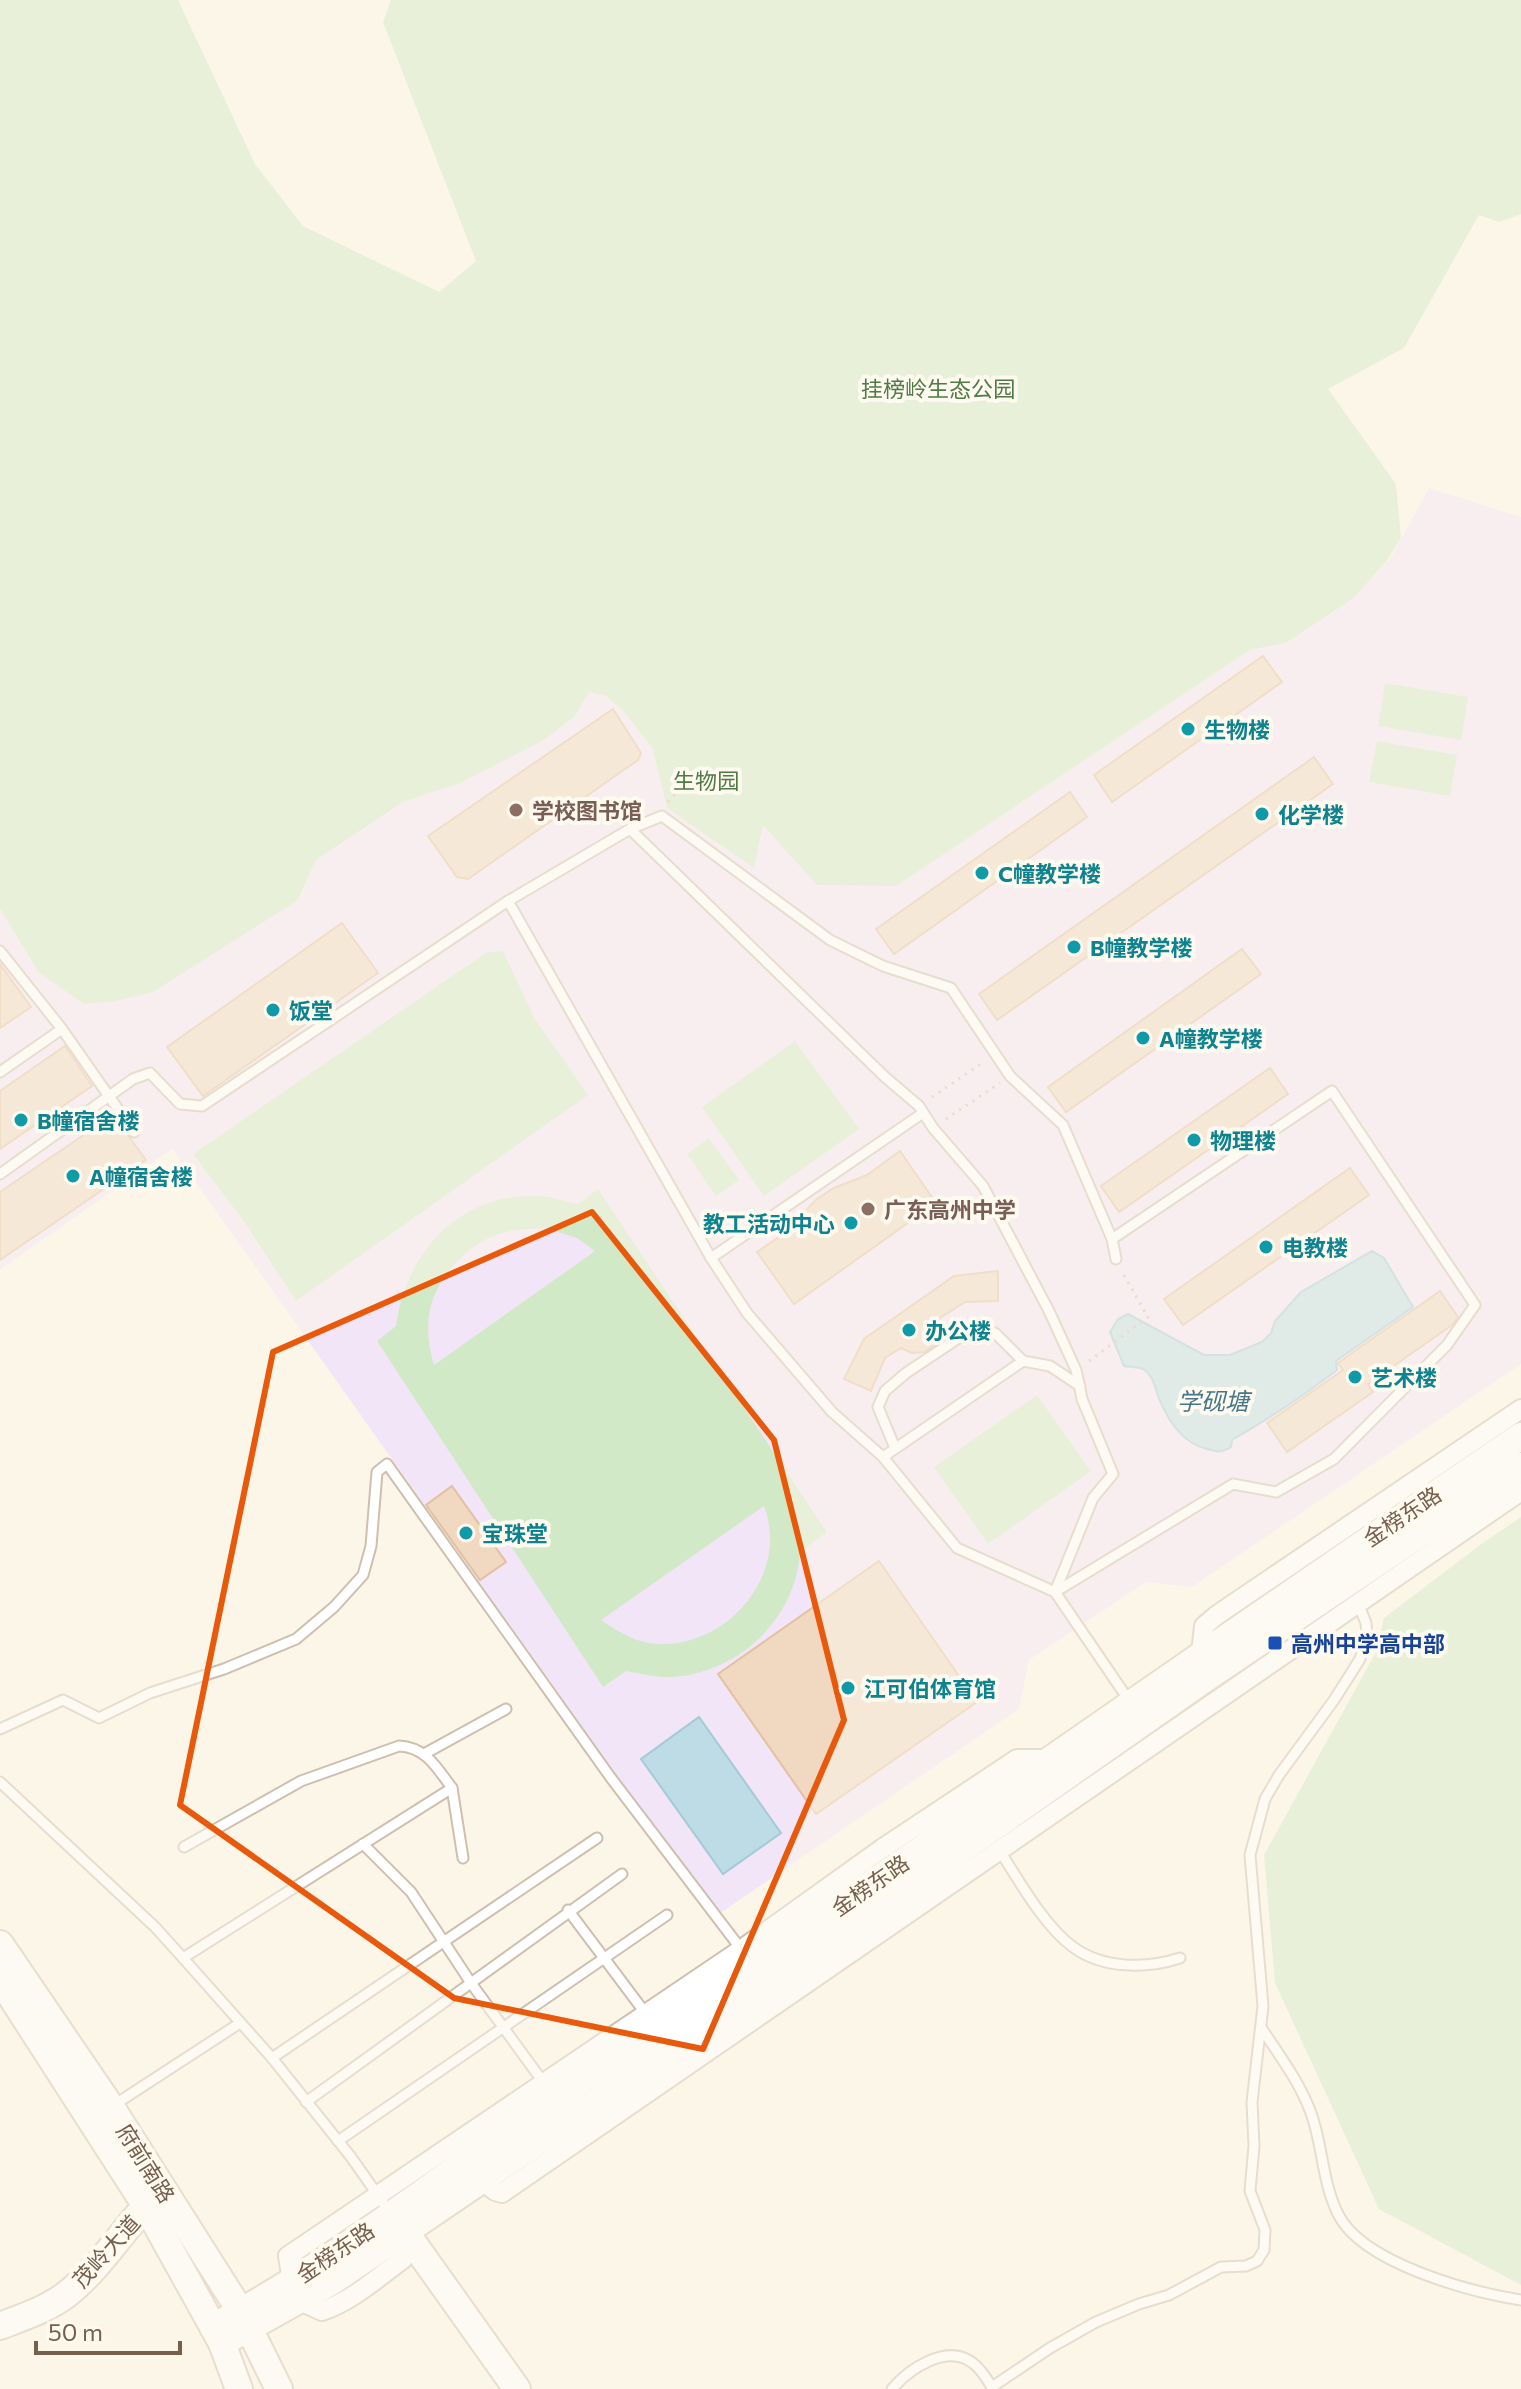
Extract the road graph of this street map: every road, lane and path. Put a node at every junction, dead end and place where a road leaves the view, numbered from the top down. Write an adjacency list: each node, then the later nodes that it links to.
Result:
1 (630, 829): 2 (lane); 5 (lane); 9 (lane)
2 (508, 901): 8 (lane); 14 (lane)
3 (0, 951): 4 (lane)
4 (62, 1029): 6 (lane); 8 (lane)
5 (995, 1055): 7 (lane); 9 (path)
6 (0, 1072)
7 (1010, 1076): 10 (path); 13 (lane)
8 (109, 1097): 11 (lane); 12 (lane)
9 (921, 1110): 10 (lane); 14 (lane)
10 (933, 1128): 17 (lane)
11 (134, 1132)
12 (0, 1174)
13 (1112, 1239): 15 (lane); 26 (lane)
14 (711, 1258): 22 (lane)
15 (1116, 1259): 17 (path)
16 (1023, 1361): 18 (lane); 21 (lane); 21 (lane)
17 (1076, 1370): 18 (lane)
18 (1080, 1386): 26 (lane)
19 (1521, 1409): 28 (street)
20 (1521, 1436): 25 (street, 金榜东路)
21 (895, 1448): 22 (lane)
22 (883, 1457): 26 (lane)
23 (1521, 1466): 25 (street, 金榜东路)
24 (1521, 1491): 25 (street)
25 (1412, 1539): 27 (street); 28 (street, 金榜东路); 30 (street, 金榜东路)
26 (1055, 1592): 30 (lane)
27 (1358, 1603): 37 (street); 56 (lane)
28 (1201, 1653): 30 (street, 金榜东路)
29 (506, 1709): 32 (lane)
30 (1137, 1711): 33 (street, 金榜东路); 37 (street, 金榜东路)
31 (0, 1729): 50 (lane)
32 (424, 1754): 35 (lane); 39 (lane)
33 (1049, 1759): 40 (street, 金榜东路); 50 (street)
34 (0, 1782): 47 (lane)
35 (452, 1788): 38 (lane); 41 (lane)
36 (597, 1838): 45 (lane)
37 (994, 1842): 40 (street, 金榜东路); 49 (lane); 50 (street)
38 (363, 1844): 45 (lane); 47 (lane)
39 (184, 1847)
40 (934, 1855): 50 (street, 金榜东路)
41 (463, 1858)
42 (622, 1874): 43 (lane)
43 (568, 1910): 48 (lane); 52 (lane)
44 (667, 1915): 48 (lane)
45 (446, 1943): 52 (lane); 57 (lane)
46 (2, 1951): 60 (street, 府前南路)
47 (183, 1958): 54 (lane)
48 (604, 1958): 53 (lane); 55 (lane)
49 (1180, 1958)
50 (769, 1974): 53 (street, 金榜东路); 63 (street, 金榜东路)
51 (0, 1979): 60 (street, 府前南路)
52 (471, 1983): 55 (lane); 59 (lane)
53 (651, 2021): 58 (street, 金榜东路)
54 (240, 2023): 57 (lane); 60 (lane)
55 (502, 2027): 58 (lane); 61 (lane)
56 (1262, 2029): 65 (lane); 69 (lane)
57 (272, 2058): 59 (lane)
58 (549, 2090): 63 (street, 金榜东路)
59 (306, 2102): 61 (lane)
60 (100, 2113): 62 (street, 府前南路)
61 (338, 2141): 63 (lane)
62 (156, 2199): 66 (street, 府前南路); 67 (street, 茂岭大道); 68 (street, 府前南路)
63 (391, 2213): 64 (street, 金榜东路); 64 (street); 72 (street)
64 (295, 2291): 66 (street, 金榜东路)
65 (1521, 2300)
66 (246, 2319): 68 (street, 金榜东路); 71 (street, 府前南路)
67 (2, 2322)
68 (218, 2335): 70 (street, 府前南路)
69 (993, 2388): 73 (lane)
70 (239, 2389)
71 (279, 2389)
72 (517, 2389)
73 (892, 2389)

